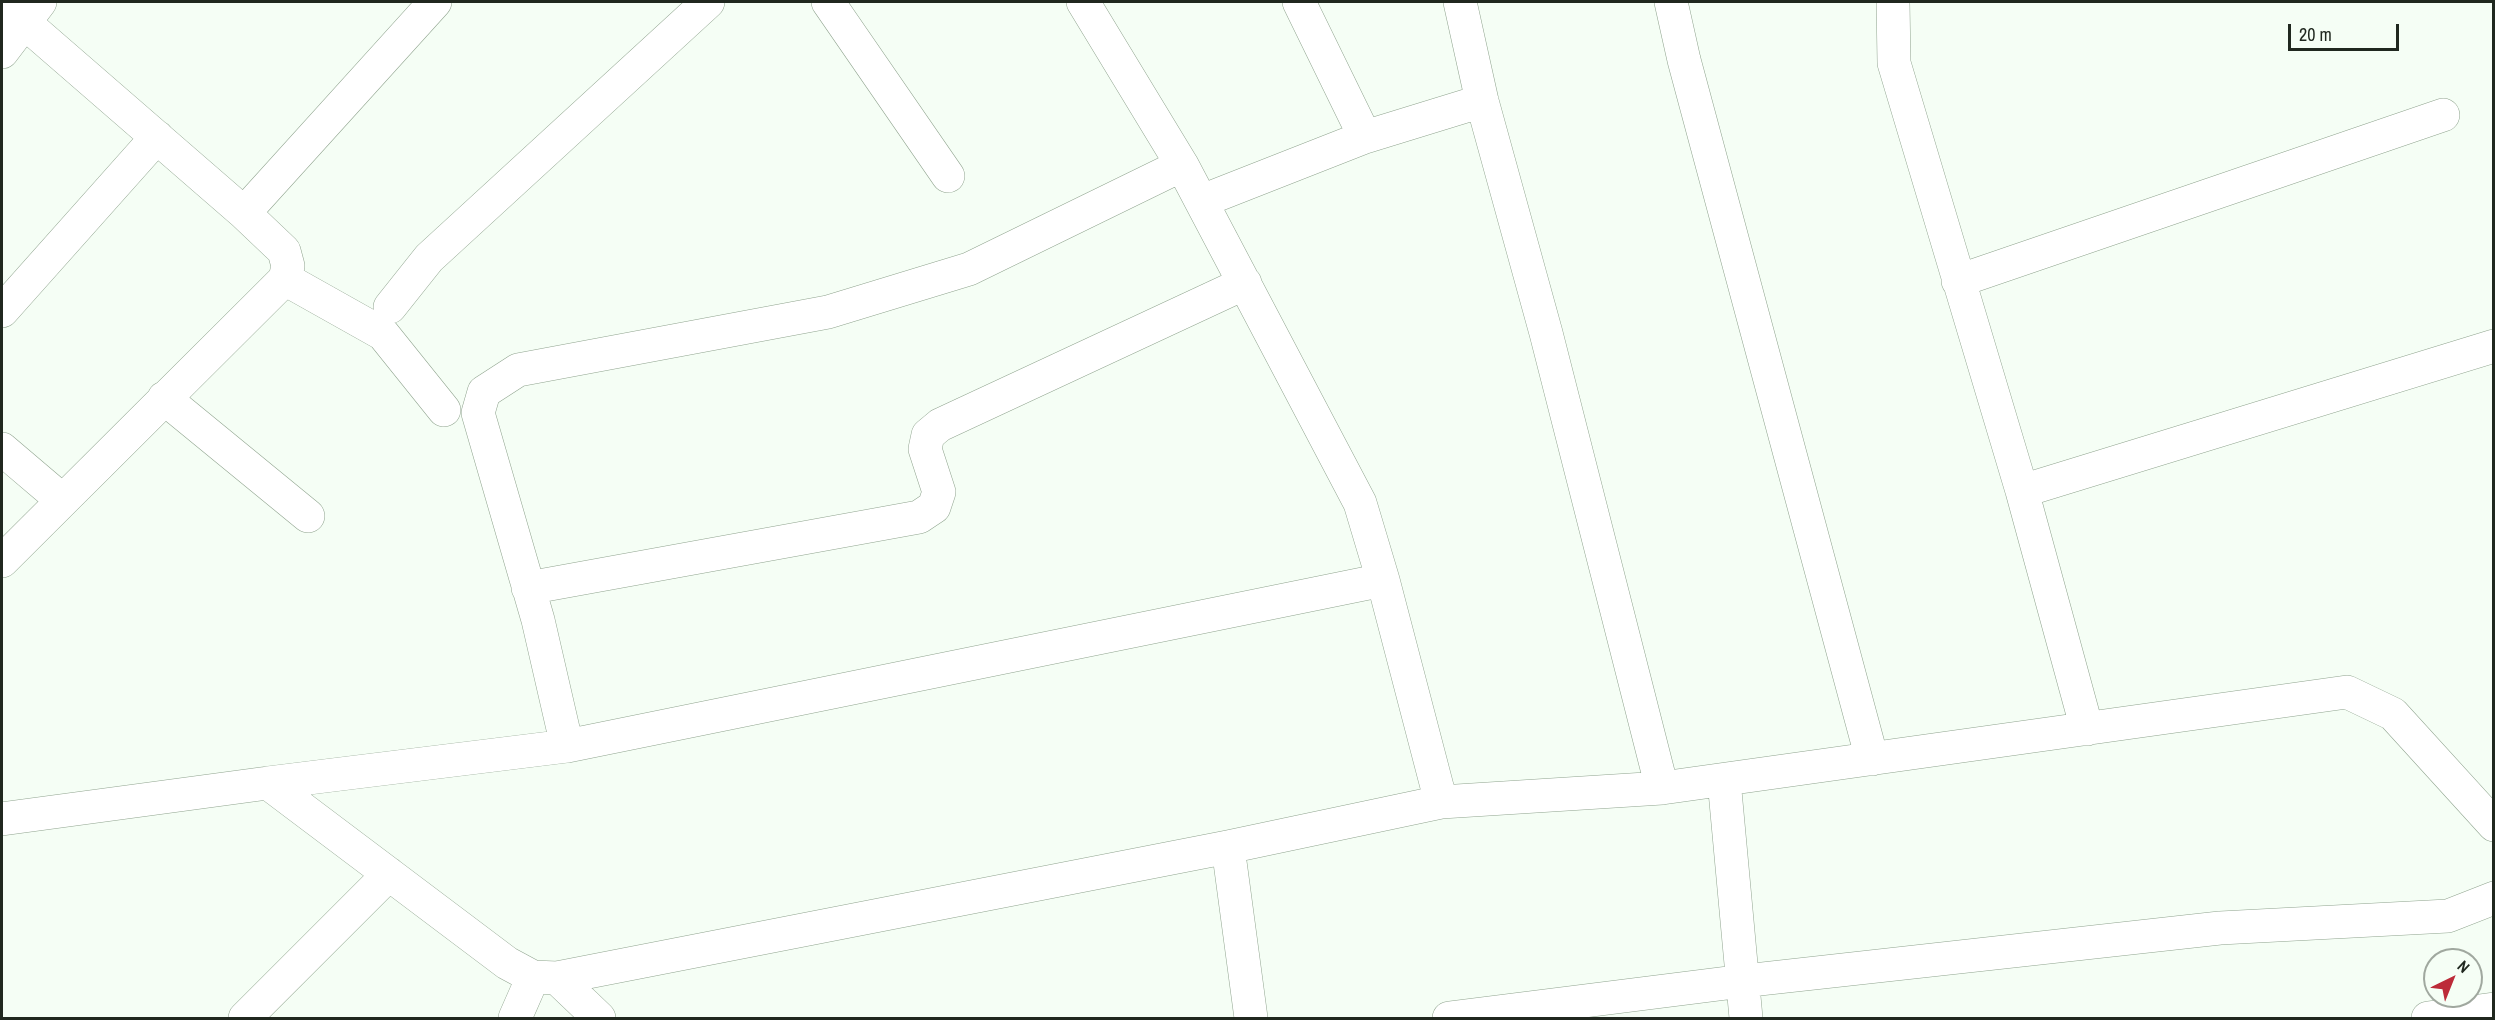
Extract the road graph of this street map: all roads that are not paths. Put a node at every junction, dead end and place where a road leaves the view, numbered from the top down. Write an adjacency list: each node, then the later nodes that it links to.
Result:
1 (435, 2): 18 (street)
2 (708, 2): 22 (street)
3 (828, 2): 16 (street)
4 (1083, 2): 15 (street)
5 (1299, 2): 14 (street)
6 (1460, 2): 11 (street)
7 (1671, 2): 36 (street)
8 (1893, 2): 20 (street)
9 (22, 10): 10 (street); 13 (street)
10 (2, 52)
11 (1482, 101): 14 (street); 39 (street)
12 (2443, 115): 20 (street)
13 (157, 137): 18 (street); 23 (street)
14 (1365, 137): 17 (street)
15 (1182, 165): 17 (street); 33 (street)
16 (948, 176)
17 (1202, 201): 21 (street)
18 (244, 213): 19 (street)
19 (285, 279): 25 (street); 26 (street)
20 (1958, 280): 28 (street)
21 (1245, 283): 32 (street); 33 (street)
22 (390, 307)
23 (2, 311)
24 (2493, 345): 28 (street)
25 (165, 398): 29 (street); 30 (street)
26 (444, 410)
27 (2, 449): 29 (street)
28 (2022, 491): 34 (street)
29 (62, 500): 31 (street)
30 (308, 516)
31 (2, 561)
32 (1383, 580): 35 (street); 40 (street)
33 (528, 588): 35 (street)
34 (2087, 729): 36 (street); 42 (street)
35 (567, 746): 38 (street)
36 (1872, 759): 37 (street)
37 (1724, 780): 39 (street); 47 (street)
38 (268, 783): 41 (street); 44 (street)
39 (1662, 788): 40 (street)
40 (1441, 802): 43 (street)
41 (2, 819)
42 (2493, 825)
43 (1228, 847): 46 (street); 52 (street)
44 (389, 874): 46 (street); 49 (street)
45 (2493, 898): 47 (street)
46 (545, 977): 50 (street); 51 (street)
47 (1743, 981): 53 (street); 54 (street)
48 (2493, 1009): 55 (street)
49 (245, 1018)
50 (515, 1018)
51 (599, 1018)
52 (1251, 1018)
53 (1449, 1018)
54 (1746, 1018)
55 (2428, 1018)

